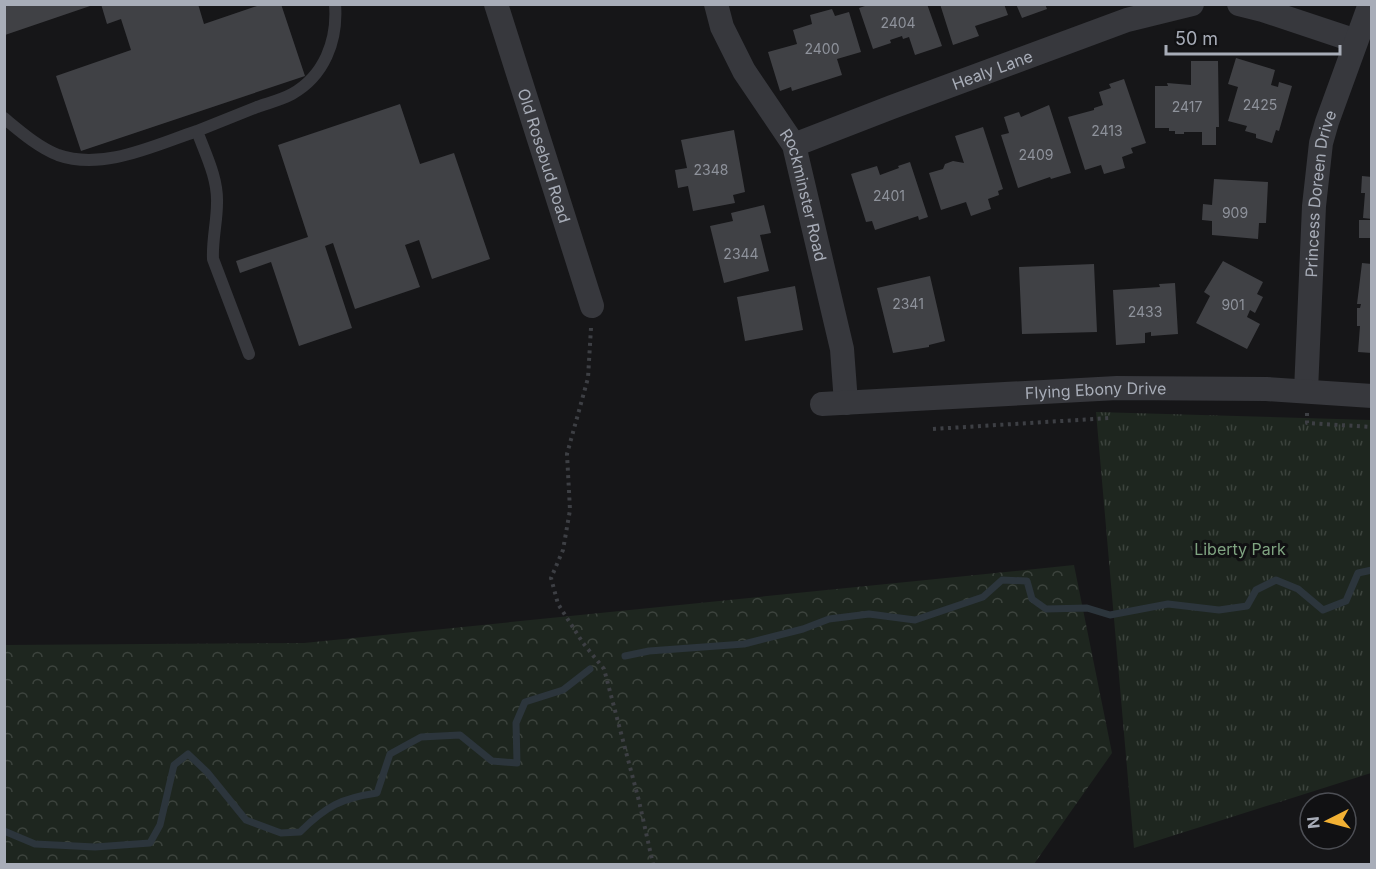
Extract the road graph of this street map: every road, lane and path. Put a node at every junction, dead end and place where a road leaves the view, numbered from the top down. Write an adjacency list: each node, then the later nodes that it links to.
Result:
1 (335, 4): 9 (lane)
2 (495, 4): 11 (street, Old Rosebud Road)
3 (716, 4): 10 (street, Rockminster Road)
4 (1192, 4): 10 (street, Healy Lane)
5 (1239, 4): 7 (street)
6 (1370, 4): 7 (street, Princess Doreen Drive)
7 (1356, 41): 13 (street, Princess Doreen Drive)
8 (4, 118): 9 (lane)
9 (197, 131): 12 (lane)
10 (794, 145): 15 (street, Rockminster Road)
11 (591, 306): 19 (path)
12 (249, 354)
13 (1306, 392): 14 (street, Flying Ebony Drive); 15 (street, Flying Ebony Drive); 17 (path)
14 (1371, 396)
15 (834, 404)
16 (1110, 418): 18 (path)
17 (1371, 427)
18 (933, 429)
19 (653, 864)

